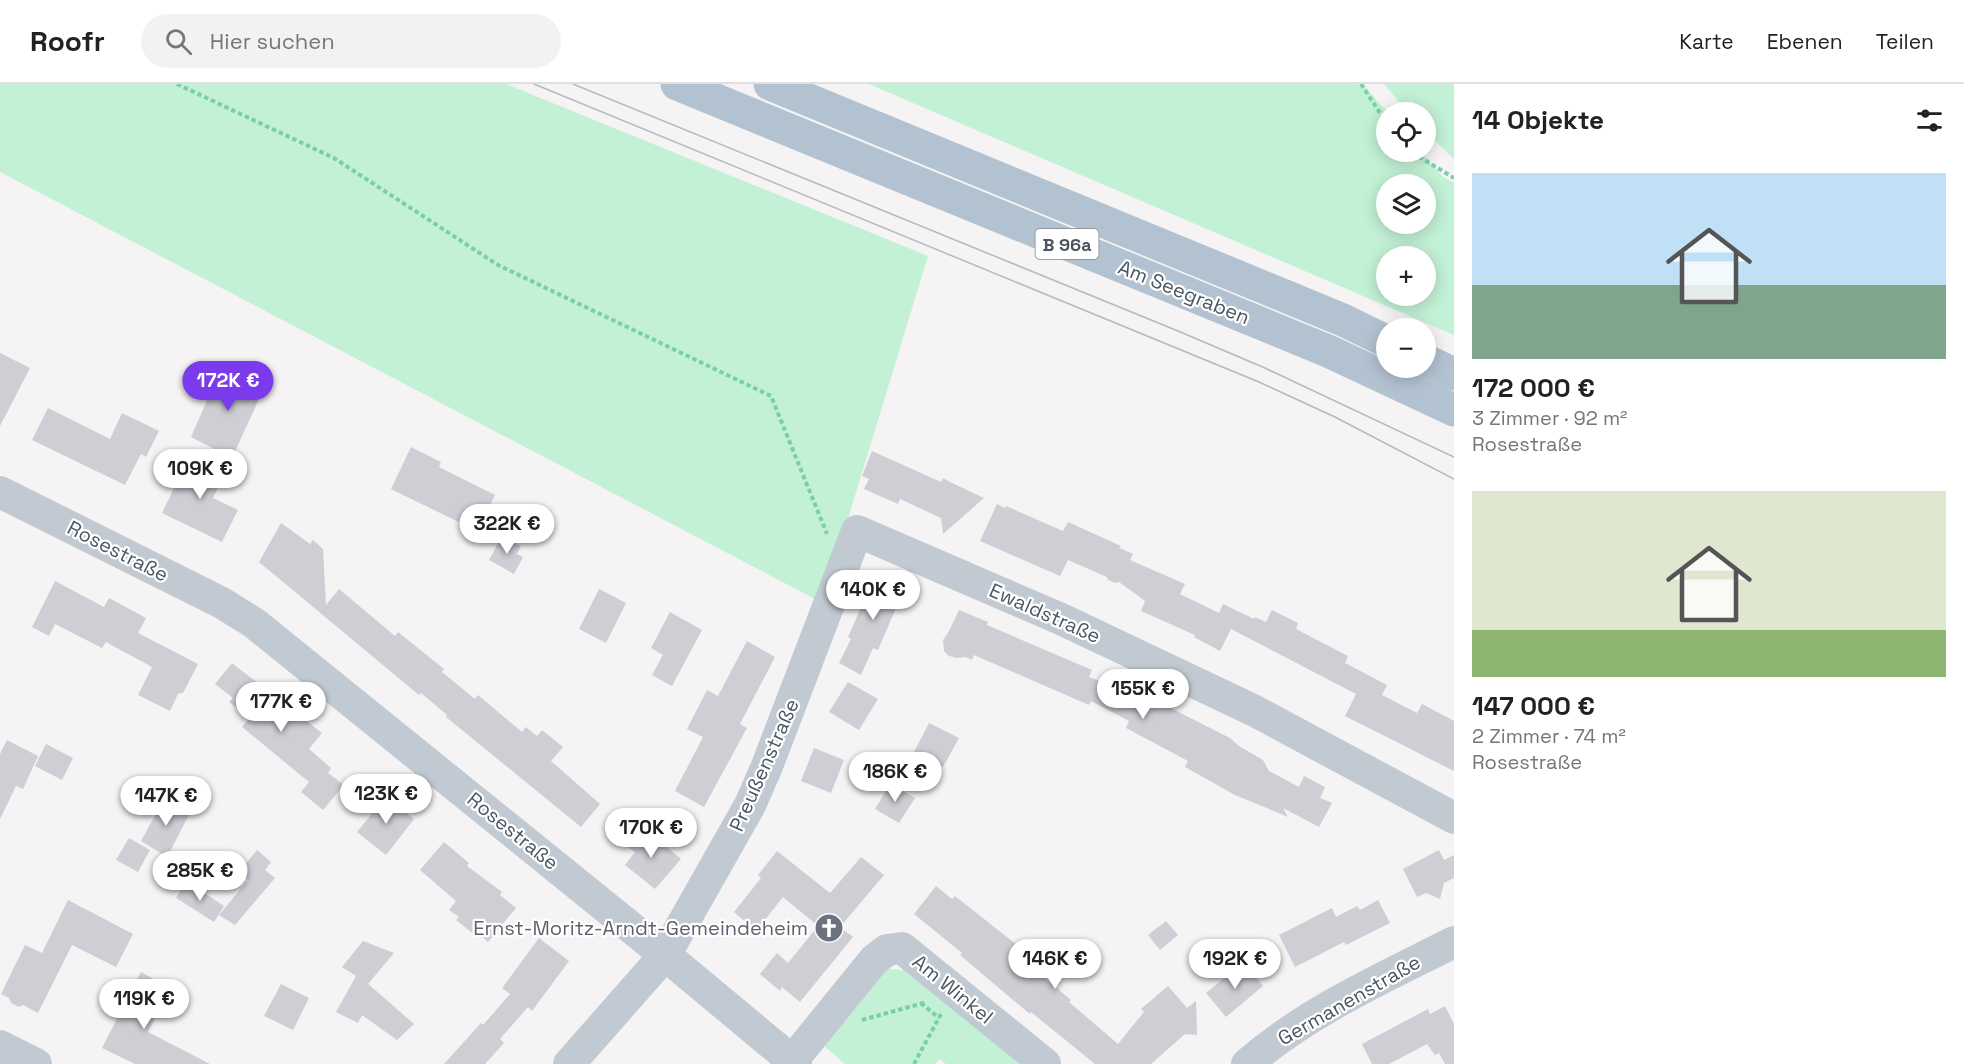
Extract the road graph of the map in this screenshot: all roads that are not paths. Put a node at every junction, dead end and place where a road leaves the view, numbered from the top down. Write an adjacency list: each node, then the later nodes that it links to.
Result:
1 (678, 84): 6 (main road, Am Seegraben / B 96a)
2 (770, 84): 3 (main road, Am Seegraben / B 96a)
3 (1376, 336)
4 (1436, 365): 5 (main road)
5 (1454, 374)
6 (1454, 410)
7 (0, 492): 11 (street, Rosestraße)
8 (856, 531): 9 (street, Ewaldstraße); 11 (street, Preußenstraße)
9 (1454, 818)
10 (1454, 942): 17 (street, Germanenstraße)
11 (665, 954): 13 (street, Rosestraße); 15 (street, Preußenstraße)
12 (0, 1046): 14 (street)
13 (794, 1063): 16 (street, Am Winkel)
14 (36, 1064)
15 (570, 1064)
16 (1045, 1064)
17 (1247, 1064)

